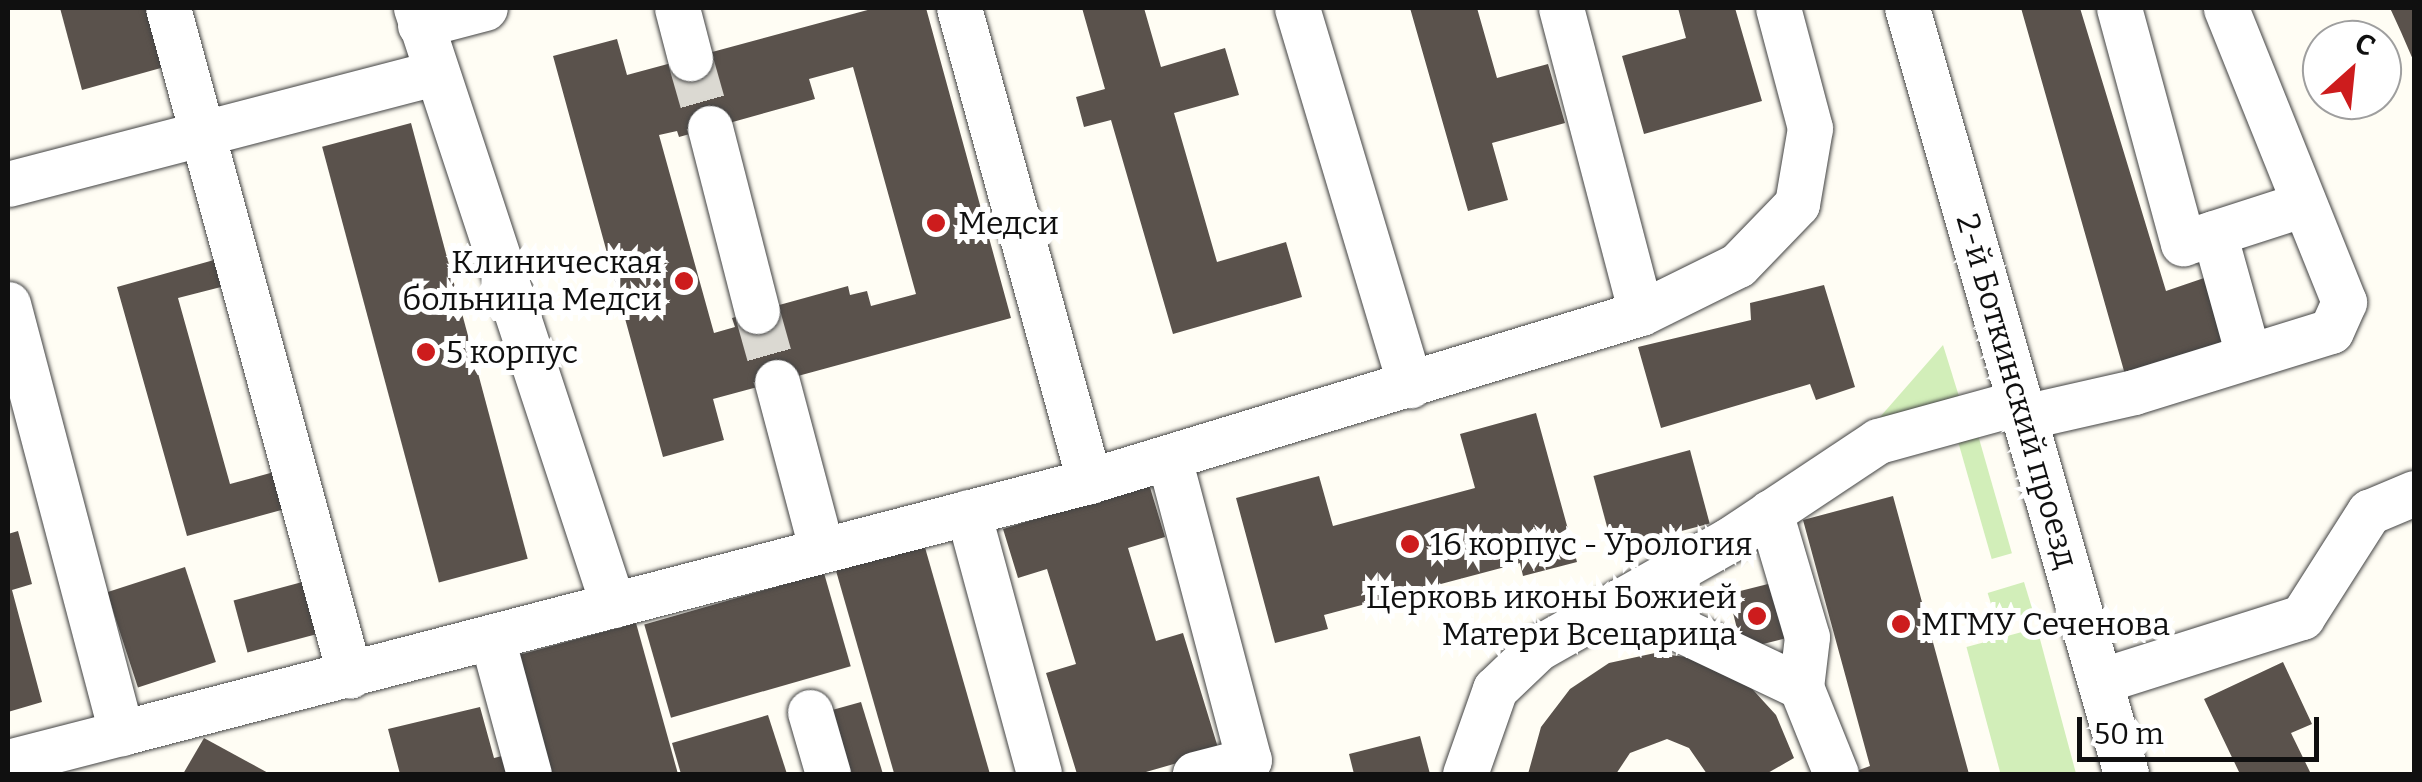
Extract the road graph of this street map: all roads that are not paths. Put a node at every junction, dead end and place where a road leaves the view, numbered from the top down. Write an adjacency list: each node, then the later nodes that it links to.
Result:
1 (168, 8): 13 (street)
2 (485, 8): 10 (street)
3 (959, 8): 26 (street)
4 (1297, 8): 23 (street)
5 (1561, 8): 19 (street)
6 (1778, 8): 19 (street)
7 (1907, 8): 24 (street, 2-й Боткинский проезд)
8 (2119, 8): 16 (street)
9 (2226, 8): 15 (street)
10 (418, 16): 11 (street)
11 (433, 73): 13 (street); 32 (street)
12 (710, 128): 18 (street)
13 (202, 136): 14 (street); 34 (street)
14 (8, 184)
15 (2304, 204): 16 (street); 20 (street)
16 (2214, 233): 20 (street)
17 (8, 304): 21 (street)
18 (758, 311)
19 (1641, 313): 23 (street)
20 (2248, 355): 24 (street)
21 (17, 379): 38 (street)
22 (777, 382): 30 (street)
23 (1410, 385): 25 (street)
24 (2022, 410): 29 (street); 35 (street, 2-й Боткинский проезд)
25 (1169, 458): 26 (street); 43 (street)
26 (1088, 481): 28 (street)
27 (2414, 493): 35 (street)
28 (968, 512): 30 (street); 42 (street)
29 (1770, 512): 31 (street); 36 (street)
30 (821, 548): 32 (street)
31 (1620, 602): 36 (street); 44 (street)
32 (613, 605): 33 (street)
33 (492, 638): 34 (street); 40 (street)
34 (350, 676): 38 (street)
35 (2100, 681): 46 (street, 2-й Боткинский проезд)
36 (1801, 687): 45 (street)
37 (810, 712): 41 (street)
38 (107, 749): 39 (street)
39 (8, 762)
40 (530, 774)
41 (828, 774)
42 (1039, 774)
43 (1195, 774)
44 (1465, 774)
45 (1836, 774)
46 (2126, 774)

